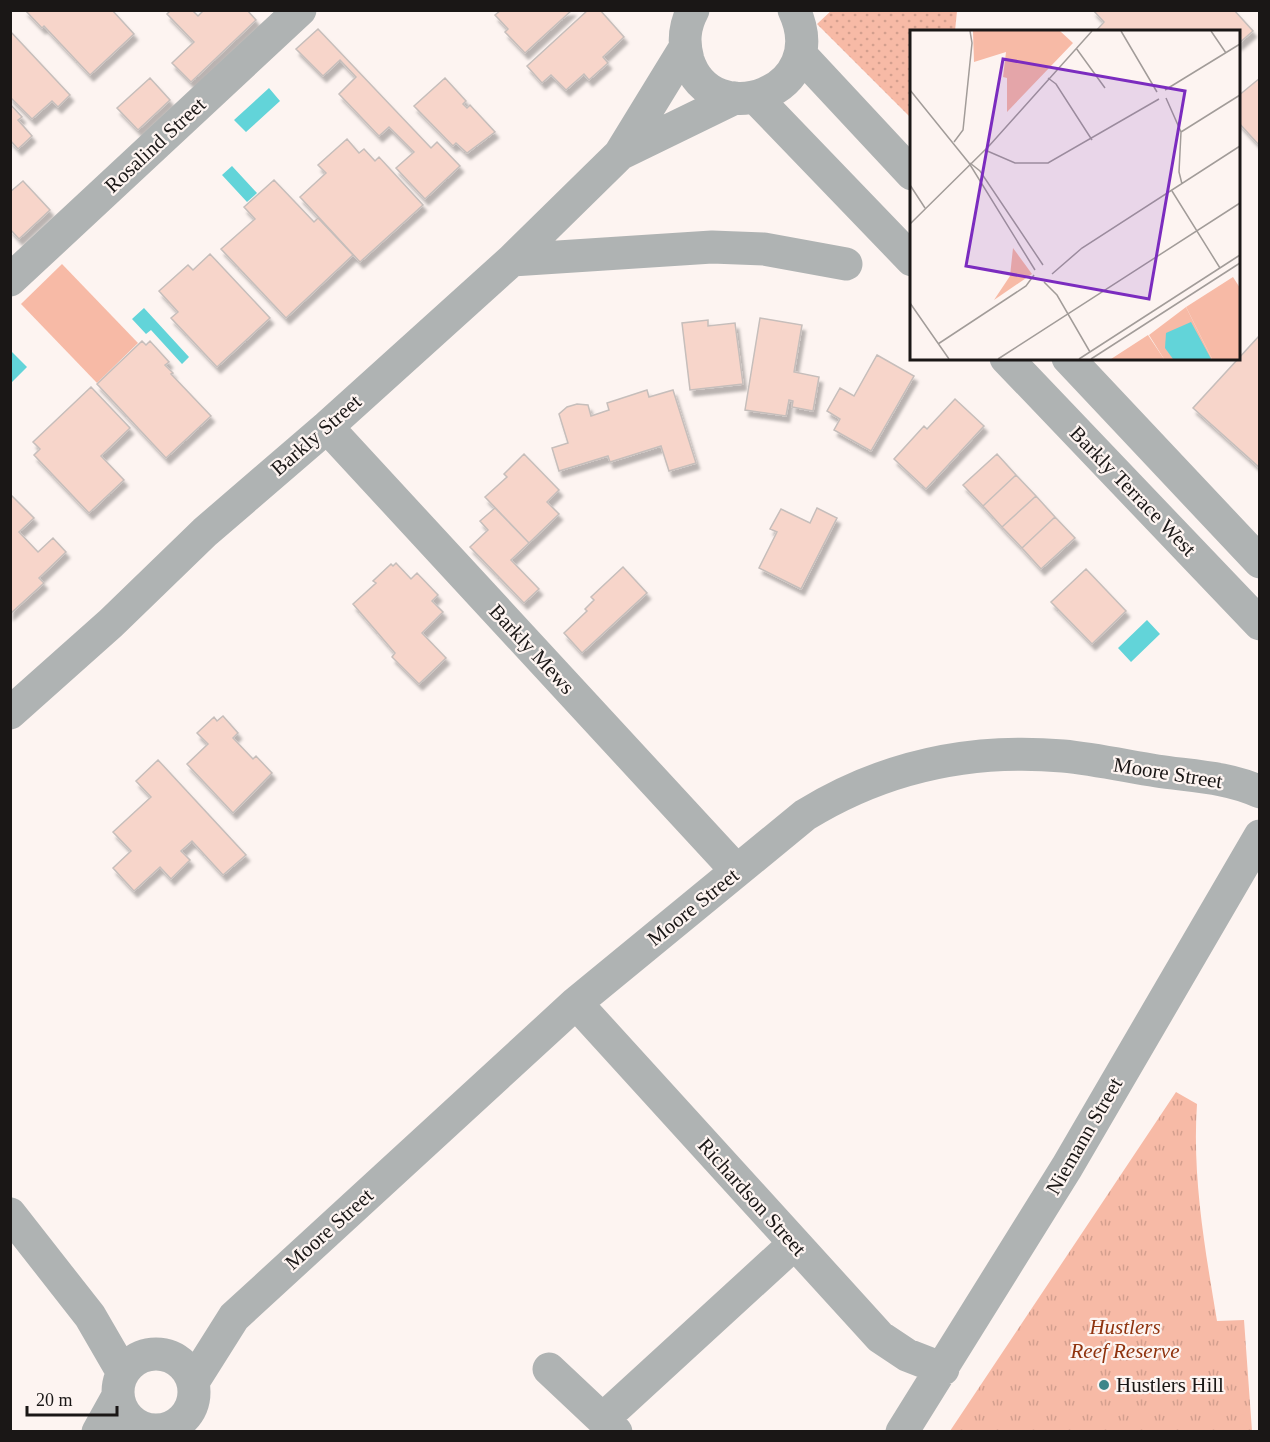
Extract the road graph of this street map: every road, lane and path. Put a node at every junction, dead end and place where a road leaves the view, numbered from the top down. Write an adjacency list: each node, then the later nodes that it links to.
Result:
1 (300, 10): 10 (street, Rosalind Street)
2 (800, 25): 4 (street, Barkly Street); 6 (street)
3 (683, 27): 4 (street); 5 (street, Barkly Street)
4 (745, 98): 5 (street, Barkly Street); 7 (street)
5 (620, 154): 8 (street, Barkly Street)
6 (910, 171)
7 (910, 258)
8 (512, 260): 9 (street); 13 (street, Barkly Street)
9 (846, 264)
10 (10, 279)
11 (1008, 360): 15 (street, Barkly Terrace West)
12 (1070, 360): 14 (street, Barkly Terrace West)
13 (327, 427): 16 (street, Barkly Street); 19 (street, Barkly Mews)
14 (1260, 562)
15 (1260, 624)
16 (10, 713)
17 (1260, 792): 19 (street, Moore Street)
18 (1260, 836): 25 (street, Niemann Street)
19 (737, 871): 20 (street, Moore Street)
20 (576, 1003): 22 (street, Richardson Street); 23 (street, Moore Street)
21 (10, 1214): 26 (street)
22 (795, 1244): 25 (street, Richardson Street); 28 (street)
23 (234, 1317): 26 (street, Moore Street); 27 (street, Moore Street)
24 (549, 1369): 28 (street)
25 (943, 1369): 31 (street, Niemann Street)
26 (139, 1370): 27 (street); 29 (street); 30 (street)
27 (197, 1406): 29 (street)
28 (609, 1425)
29 (151, 1430)
30 (98, 1431)
31 (902, 1431)

